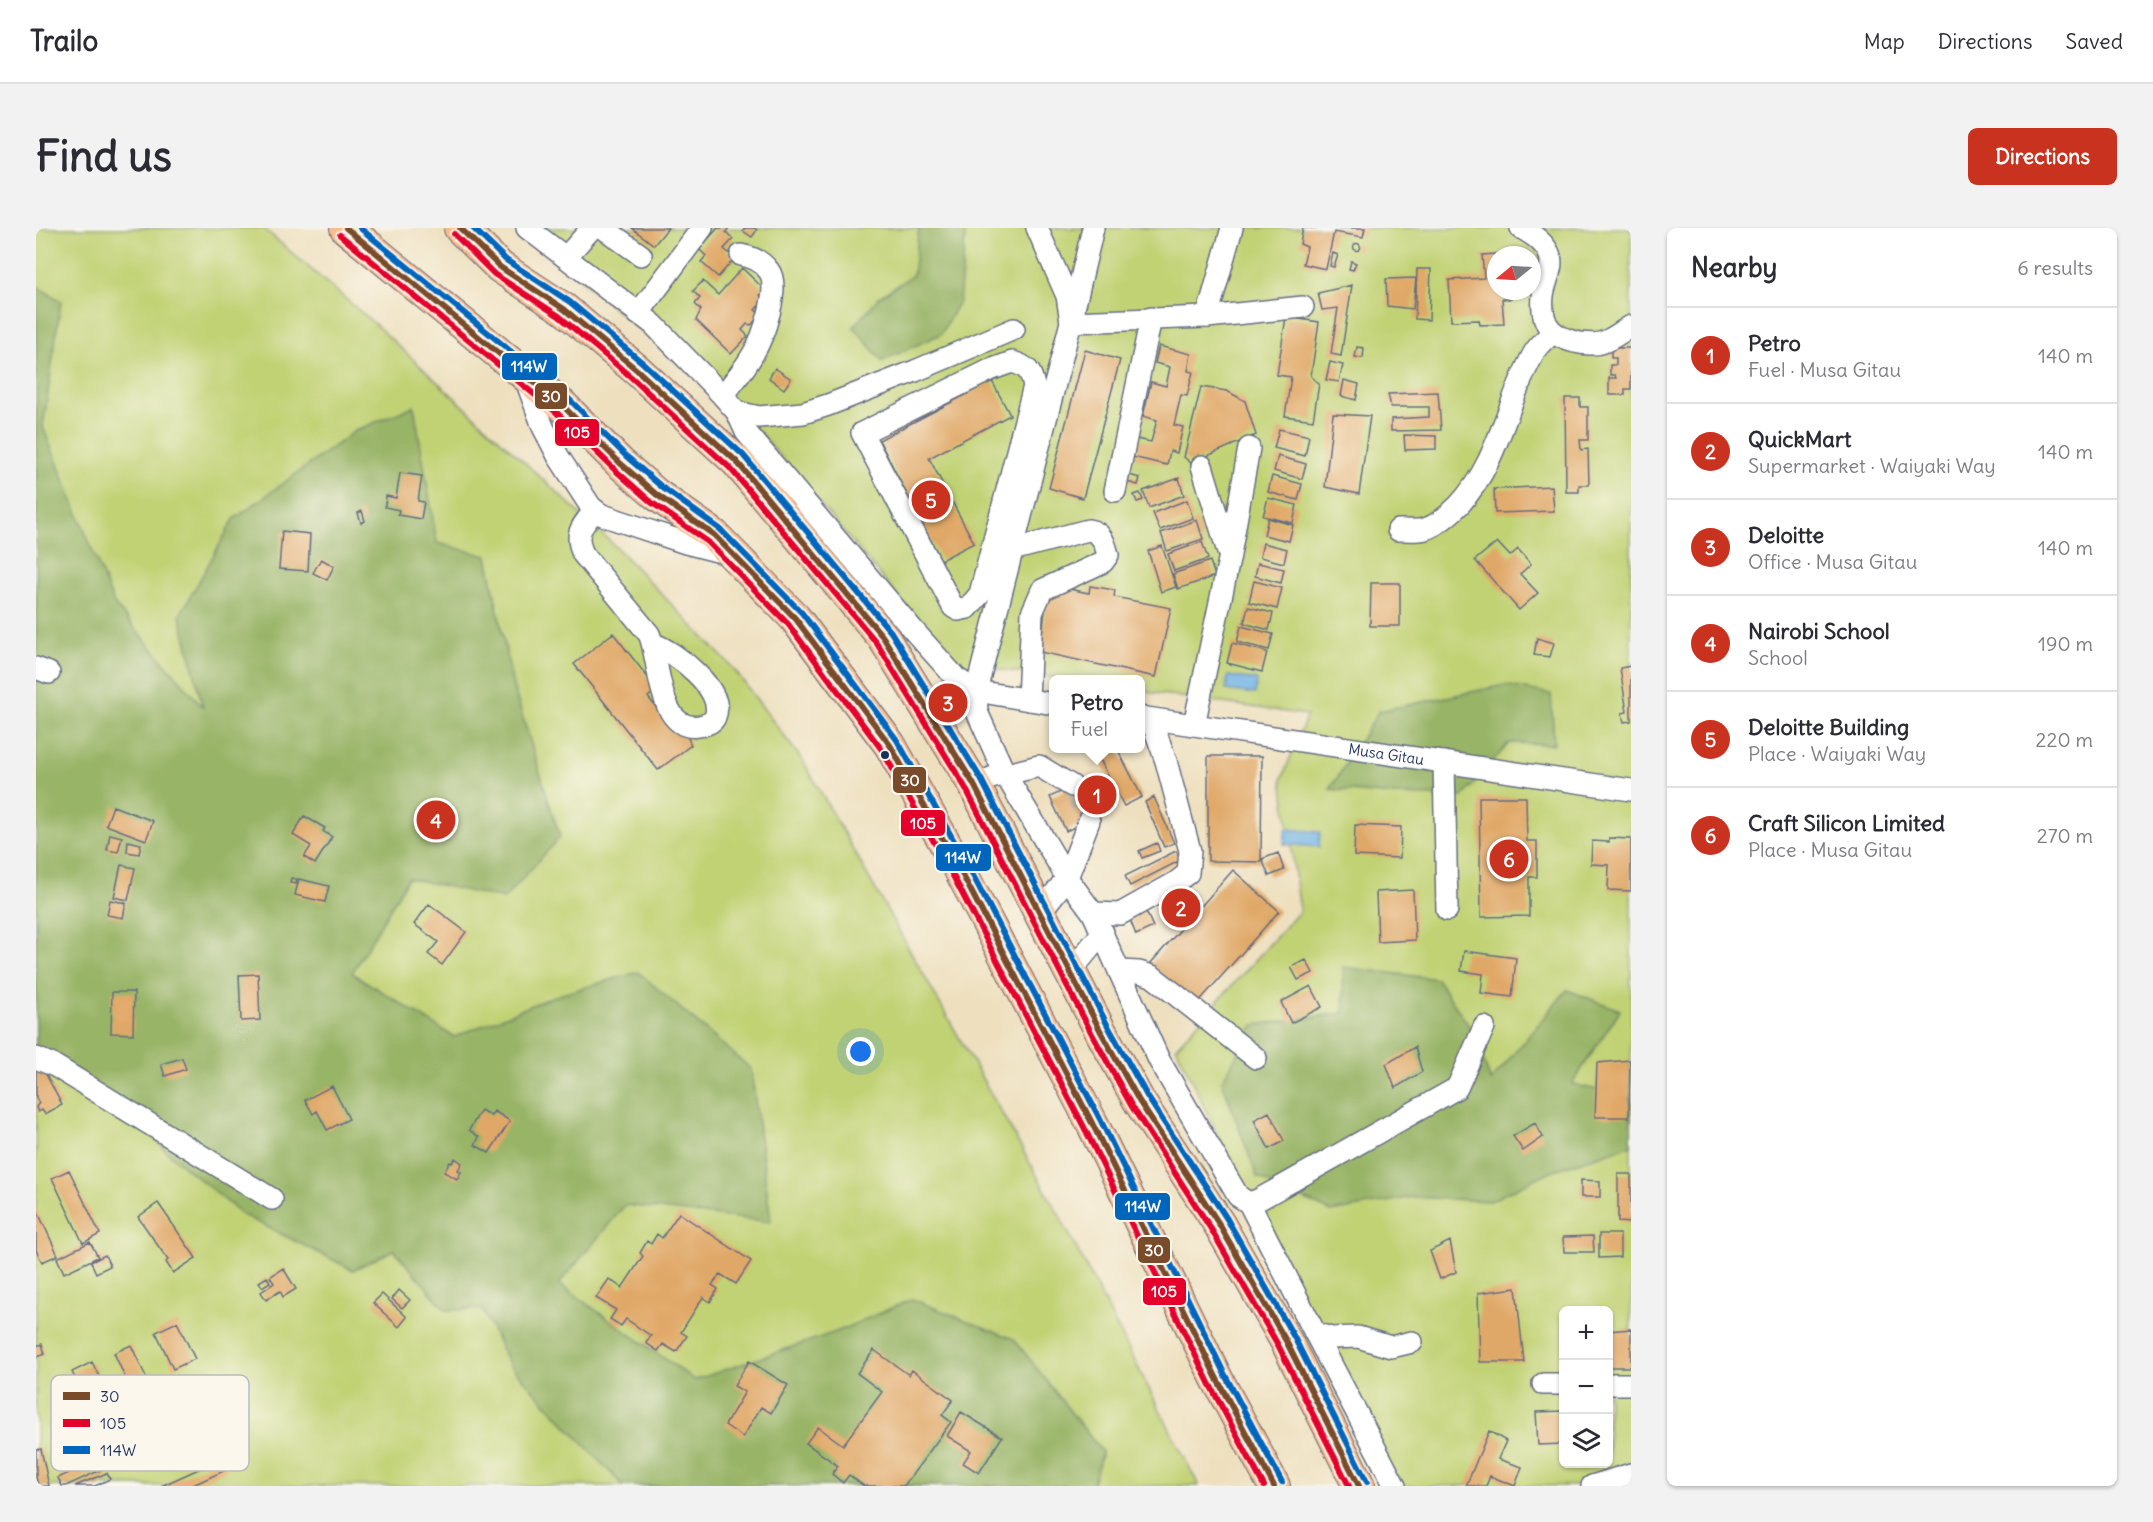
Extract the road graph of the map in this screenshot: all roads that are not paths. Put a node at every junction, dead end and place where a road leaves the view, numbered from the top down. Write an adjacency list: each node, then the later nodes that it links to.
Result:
1 (346, 228): 22 (highway)
2 (460, 228): 39 (highway)
3 (527, 228): 13 (street)
4 (592, 228): 13 (street)
5 (603, 228): 11 (street)
6 (702, 228): 15 (street)
7 (1037, 228): 18 (street)
8 (1094, 228): 18 (street)
9 (1232, 228): 16 (street)
10 (1521, 228): 21 (street)
11 (641, 255)
12 (741, 255): 24 (street)
13 (566, 257): 15 (street)
14 (1303, 308): 16 (street)
15 (638, 314): 24 (street)
16 (1207, 317): 17 (street)
17 (1151, 318): 18 (street); 29 (street)
18 (1071, 322): 32 (street)
19 (1631, 326): 21 (street)
20 (1014, 329): 23 (street)
21 (1552, 333): 31 (street)
22 (524, 374): 30 (street); 33 (highway)
23 (858, 394): 25 (street); 26 (street)
24 (723, 396): 25 (street)
25 (737, 412): 36 (street)
26 (874, 425): 26 (street)
27 (1249, 448): 34 (street)
28 (1202, 466): 34 (street)
29 (1115, 491)
30 (595, 510): 33 (street); 35 (street)
31 (1398, 530)
32 (1012, 550): 36 (street); 37 (street)
33 (734, 555): 65 (highway)
34 (1230, 555): 41 (street)
35 (654, 644)
36 (976, 691): 37 (street); 39 (street); 43 (street)
37 (1028, 700): 38 (street)
38 (1049, 703)
39 (929, 711): 44 (highway)
40 (1146, 718): 41 (street, Musa Gitau); 51 (street)
41 (1194, 725): 42 (street, Musa Gitau)
42 (1444, 762): 46 (street, Musa Gitau); 49 (street)
43 (1005, 774): 44 (street); 45 (street); 48 (street)
44 (973, 783): 50 (highway)
45 (1072, 786)
46 (1631, 790)
47 (1089, 821): 48 (street)
48 (1067, 878): 50 (street); 51 (street)
49 (1447, 910)
50 (1040, 912): 54 (highway)
51 (1093, 913): 52 (street)
52 (1103, 933): 53 (street); 54 (street)
53 (1119, 970): 57 (street); 59 (street)
54 (1071, 971): 66 (highway)
55 (1484, 1027): 59 (street)
56 (36, 1058): 58 (street)
57 (1256, 1058)
58 (272, 1199)
59 (1249, 1203): 60 (street)
60 (1315, 1333): 61 (street); 67 (street)
61 (1412, 1342)
62 (1613, 1384): 63 (street)
63 (1631, 1384)
64 (1631, 1474): 68 (street)
65 (1275, 1486)
66 (1359, 1486)
67 (1395, 1486)
68 (1593, 1486)

